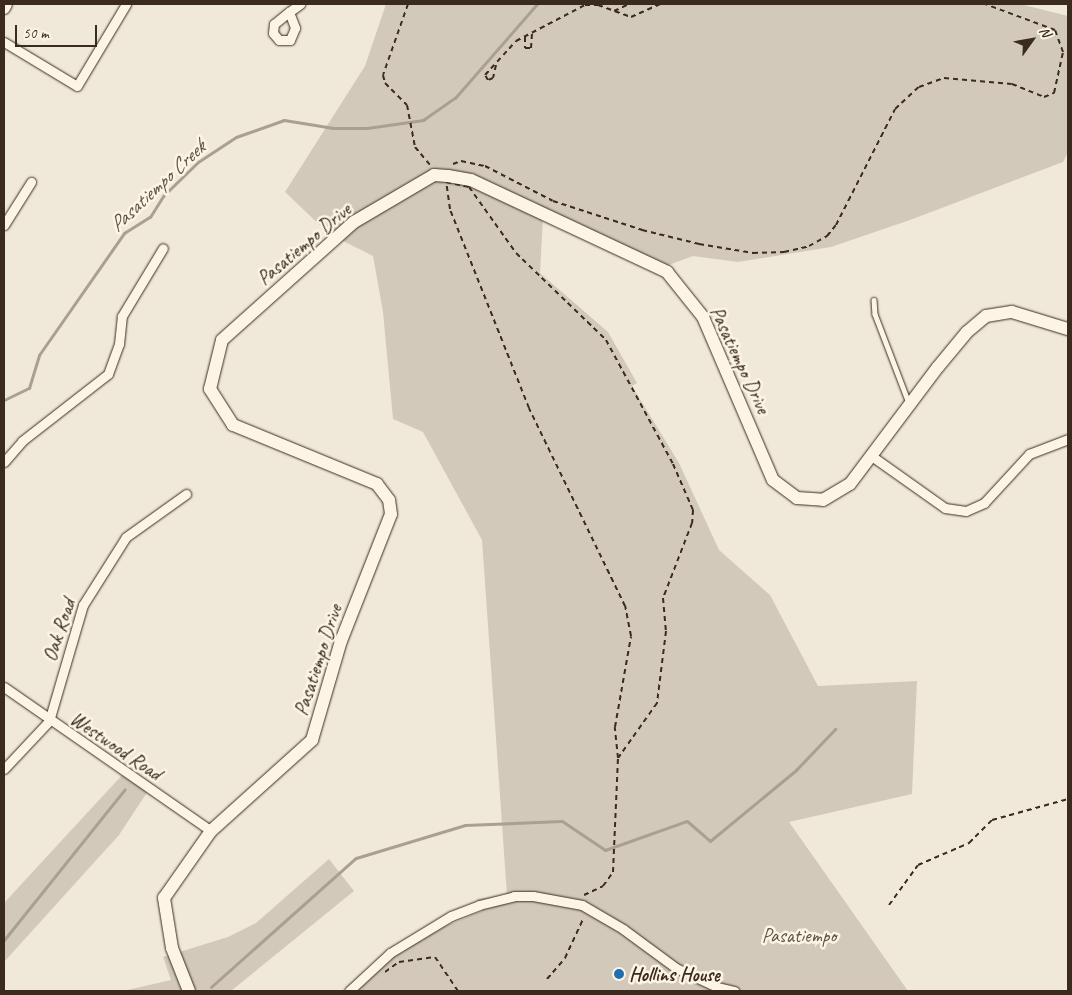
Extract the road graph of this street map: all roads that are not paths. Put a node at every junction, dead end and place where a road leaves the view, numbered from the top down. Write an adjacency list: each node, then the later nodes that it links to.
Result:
1 (6, 4): 4 (street)
2 (126, 4): 6 (street)
3 (300, 4): 5 (street)
4 (4, 8)
5 (288, 12)
6 (4, 42)
7 (31, 182): 8 (street)
8 (4, 225)
9 (163, 248): 15 (street)
10 (874, 300): 12 (lane)
11 (1068, 329): 12 (street, Pasatiempo Drive)
12 (910, 406): 14 (street, Pasatiempo Drive)
13 (1068, 439): 14 (street)
14 (873, 457): 20 (street, Pasatiempo Drive)
15 (4, 462)
16 (186, 494): 18 (street, Oak Road)
17 (4, 687): 18 (street, Westwood Road)
18 (49, 721): 19 (street, Oak Road); 20 (street, Westwood Road)
19 (4, 768)
20 (211, 831): 21 (street, Pasatiempo Drive)
21 (189, 991)
22 (349, 991): 23 (street)
23 (735, 991)

